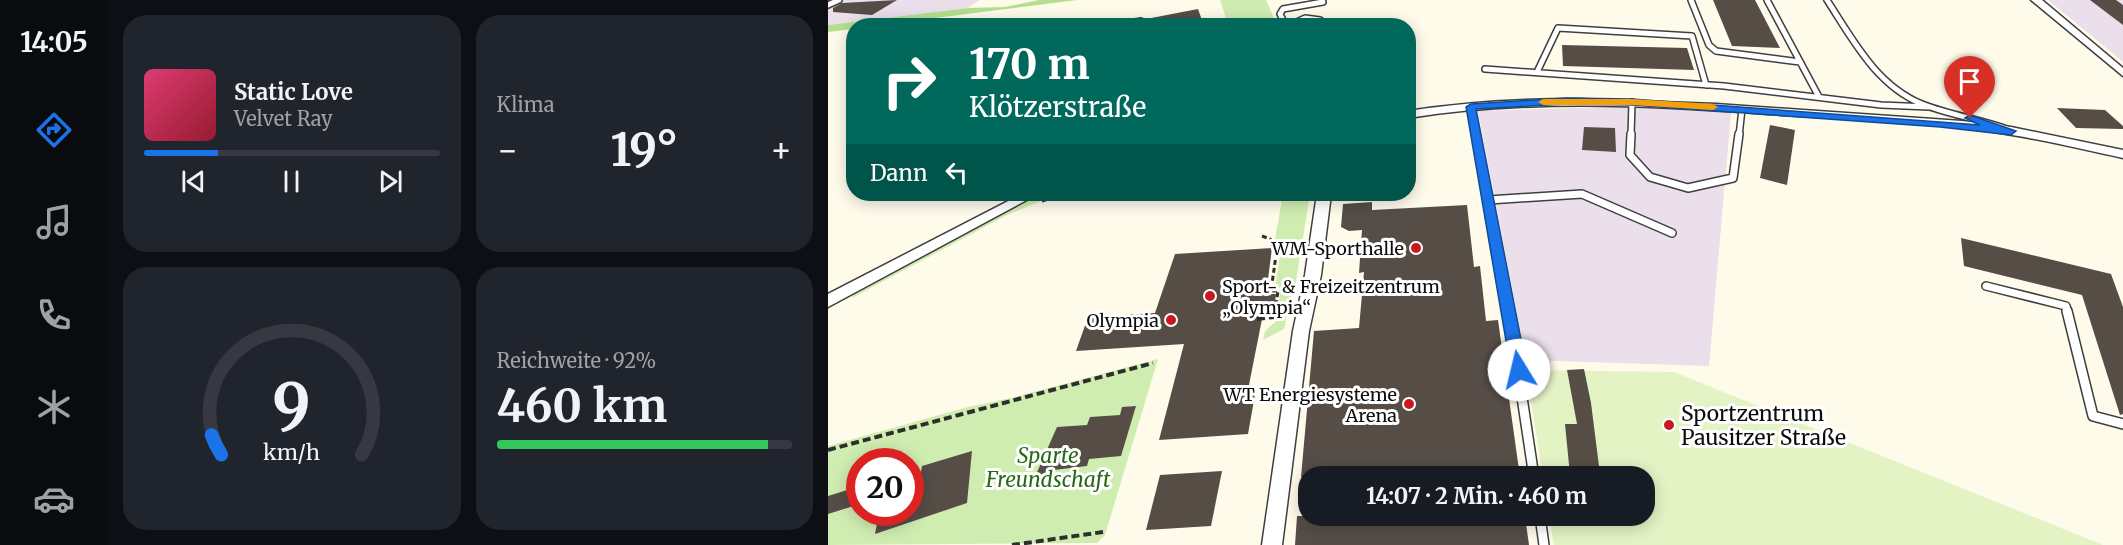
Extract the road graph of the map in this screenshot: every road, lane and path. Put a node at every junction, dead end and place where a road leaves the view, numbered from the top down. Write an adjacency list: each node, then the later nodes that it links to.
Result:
1 (839, 0): 7 (lane)
2 (1691, 0): 9 (lane)
3 (1767, 0): 9 (lane)
4 (1827, 0): 16 (lane)
5 (2036, 0): 12 (street)
6 (1323, 2): 8 (lane)
7 (828, 5)
8 (1282, 18)
9 (1800, 62): 14 (lane)
10 (1485, 69): 11 (lane)
11 (1537, 72): 13 (lane); 13 (lane)
12 (2123, 74)
13 (1706, 85): 14 (lane)
14 (1820, 97): 16 (lane)
15 (1632, 102): 17 (street); 18 (street); 18 (lane)
16 (1929, 106): 20 (lane)
17 (1471, 107): 19 (street); 22 (lane)
18 (1742, 109): 20 (street)
19 (1416, 114)
20 (2011, 131): 21 (street)
21 (2123, 154)
22 (1489, 200): 25 (lane); 35 (lane)
23 (1018, 201): 30 (street)
24 (1323, 201): 39 (street)
25 (1672, 233)
26 (1262, 236): 29 (path)
27 (1986, 286): 33 (lane)
28 (1293, 290): 29 (path)
29 (1278, 291): 31 (path)
30 (828, 301)
31 (1257, 319)
32 (1153, 363): 34 (path)
33 (2123, 424)
34 (828, 450)
35 (1532, 466)
36 (1541, 526): 40 (lane)
37 (1103, 532): 38 (path)
38 (1012, 545)
39 (1272, 545)
40 (1544, 545)

